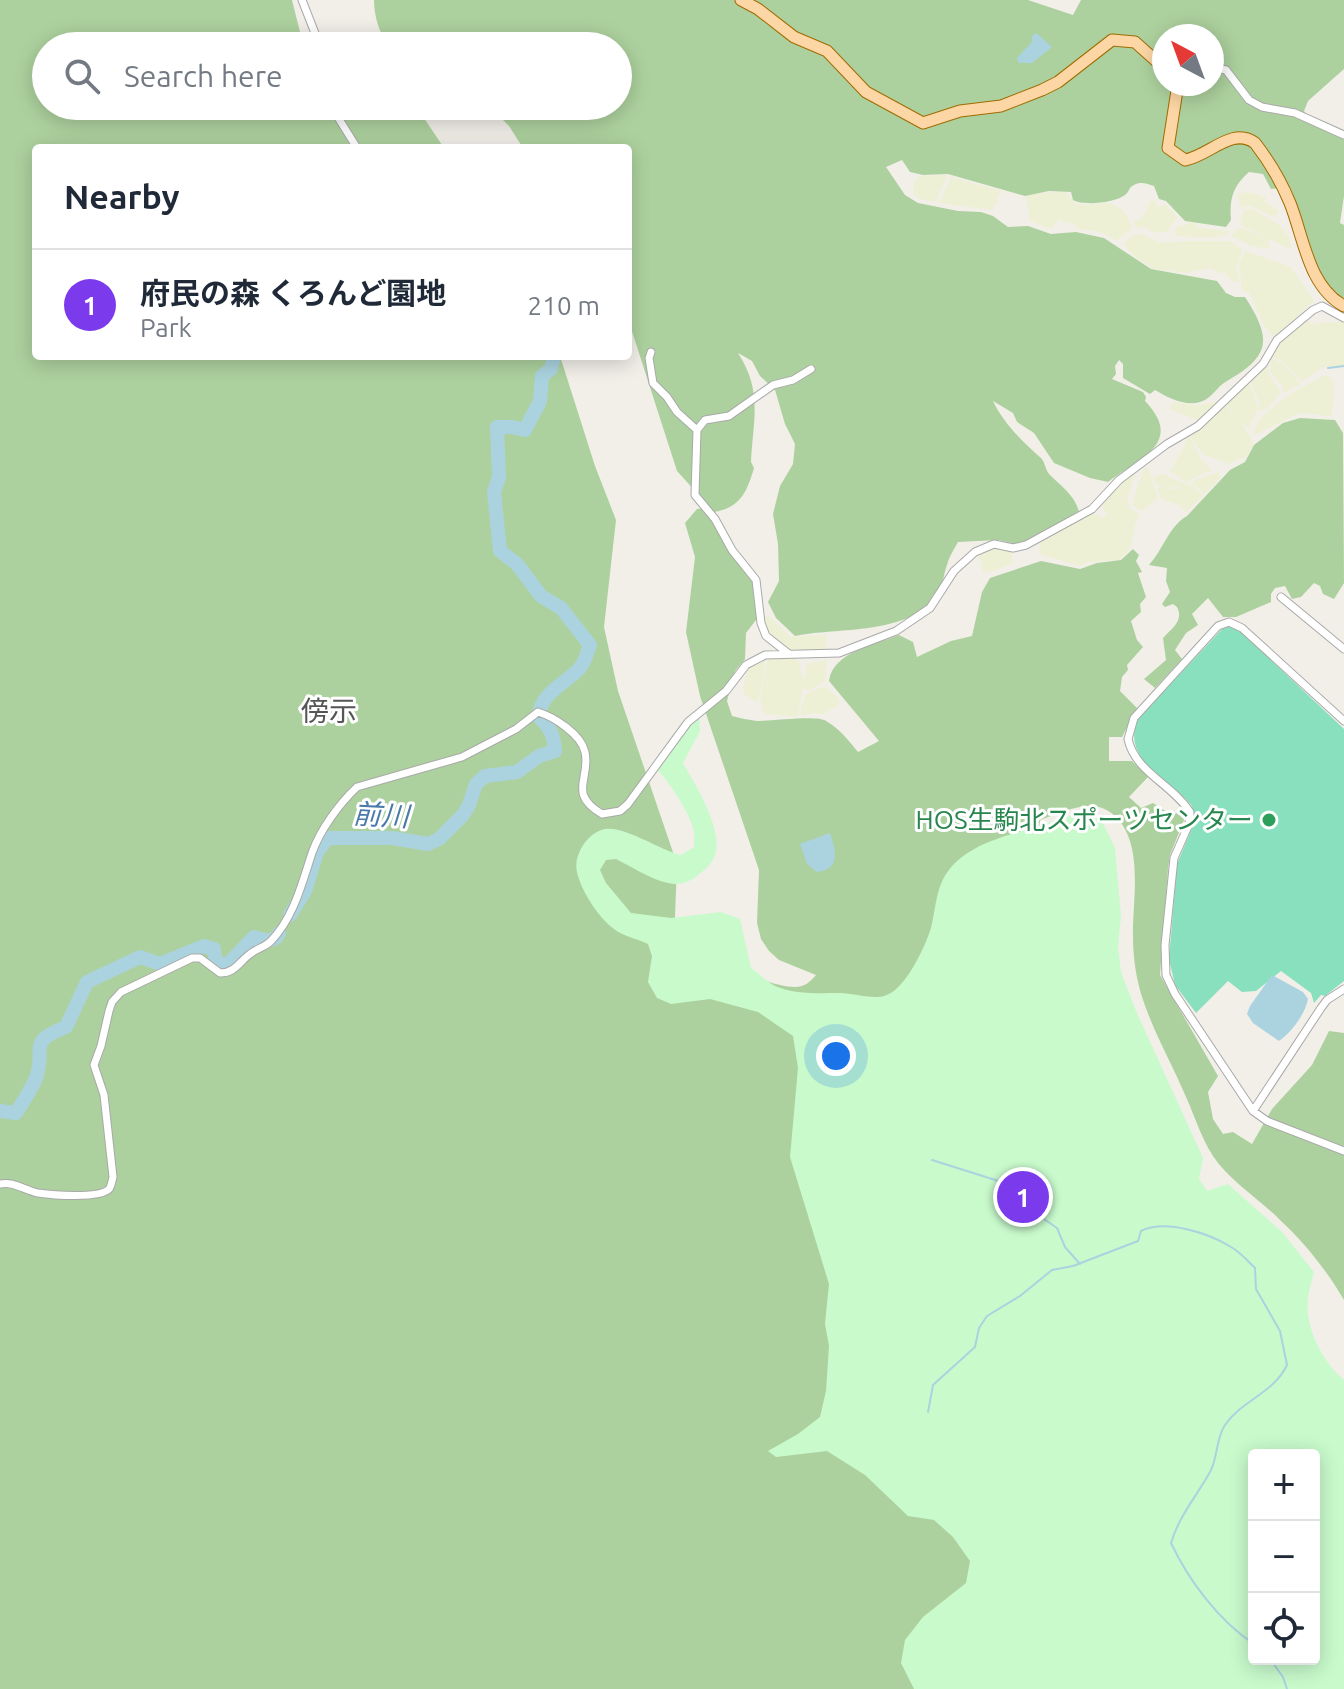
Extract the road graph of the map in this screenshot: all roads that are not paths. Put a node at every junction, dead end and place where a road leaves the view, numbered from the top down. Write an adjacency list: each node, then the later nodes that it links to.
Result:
1 (302, 0): 3 (street)
2 (741, 0): 4 (main road)
3 (315, 32)
4 (1152, 57)
5 (1224, 70): 8 (street)
6 (1176, 96): 10 (main road)
7 (340, 120): 9 (street)
8 (1344, 135)
9 (355, 144)
10 (1344, 306)
11 (1344, 318): 17 (street)
12 (651, 352): 14 (street)
13 (811, 369): 14 (street)
14 (697, 430): 17 (street)
15 (1281, 597): 16 (street)
16 (1343, 646)
17 (789, 654): 22 (street)
18 (1344, 721): 20 (street)
19 (1344, 989): 20 (street)
20 (1253, 1111): 21 (street)
21 (1344, 1151)
22 (0, 1184)

